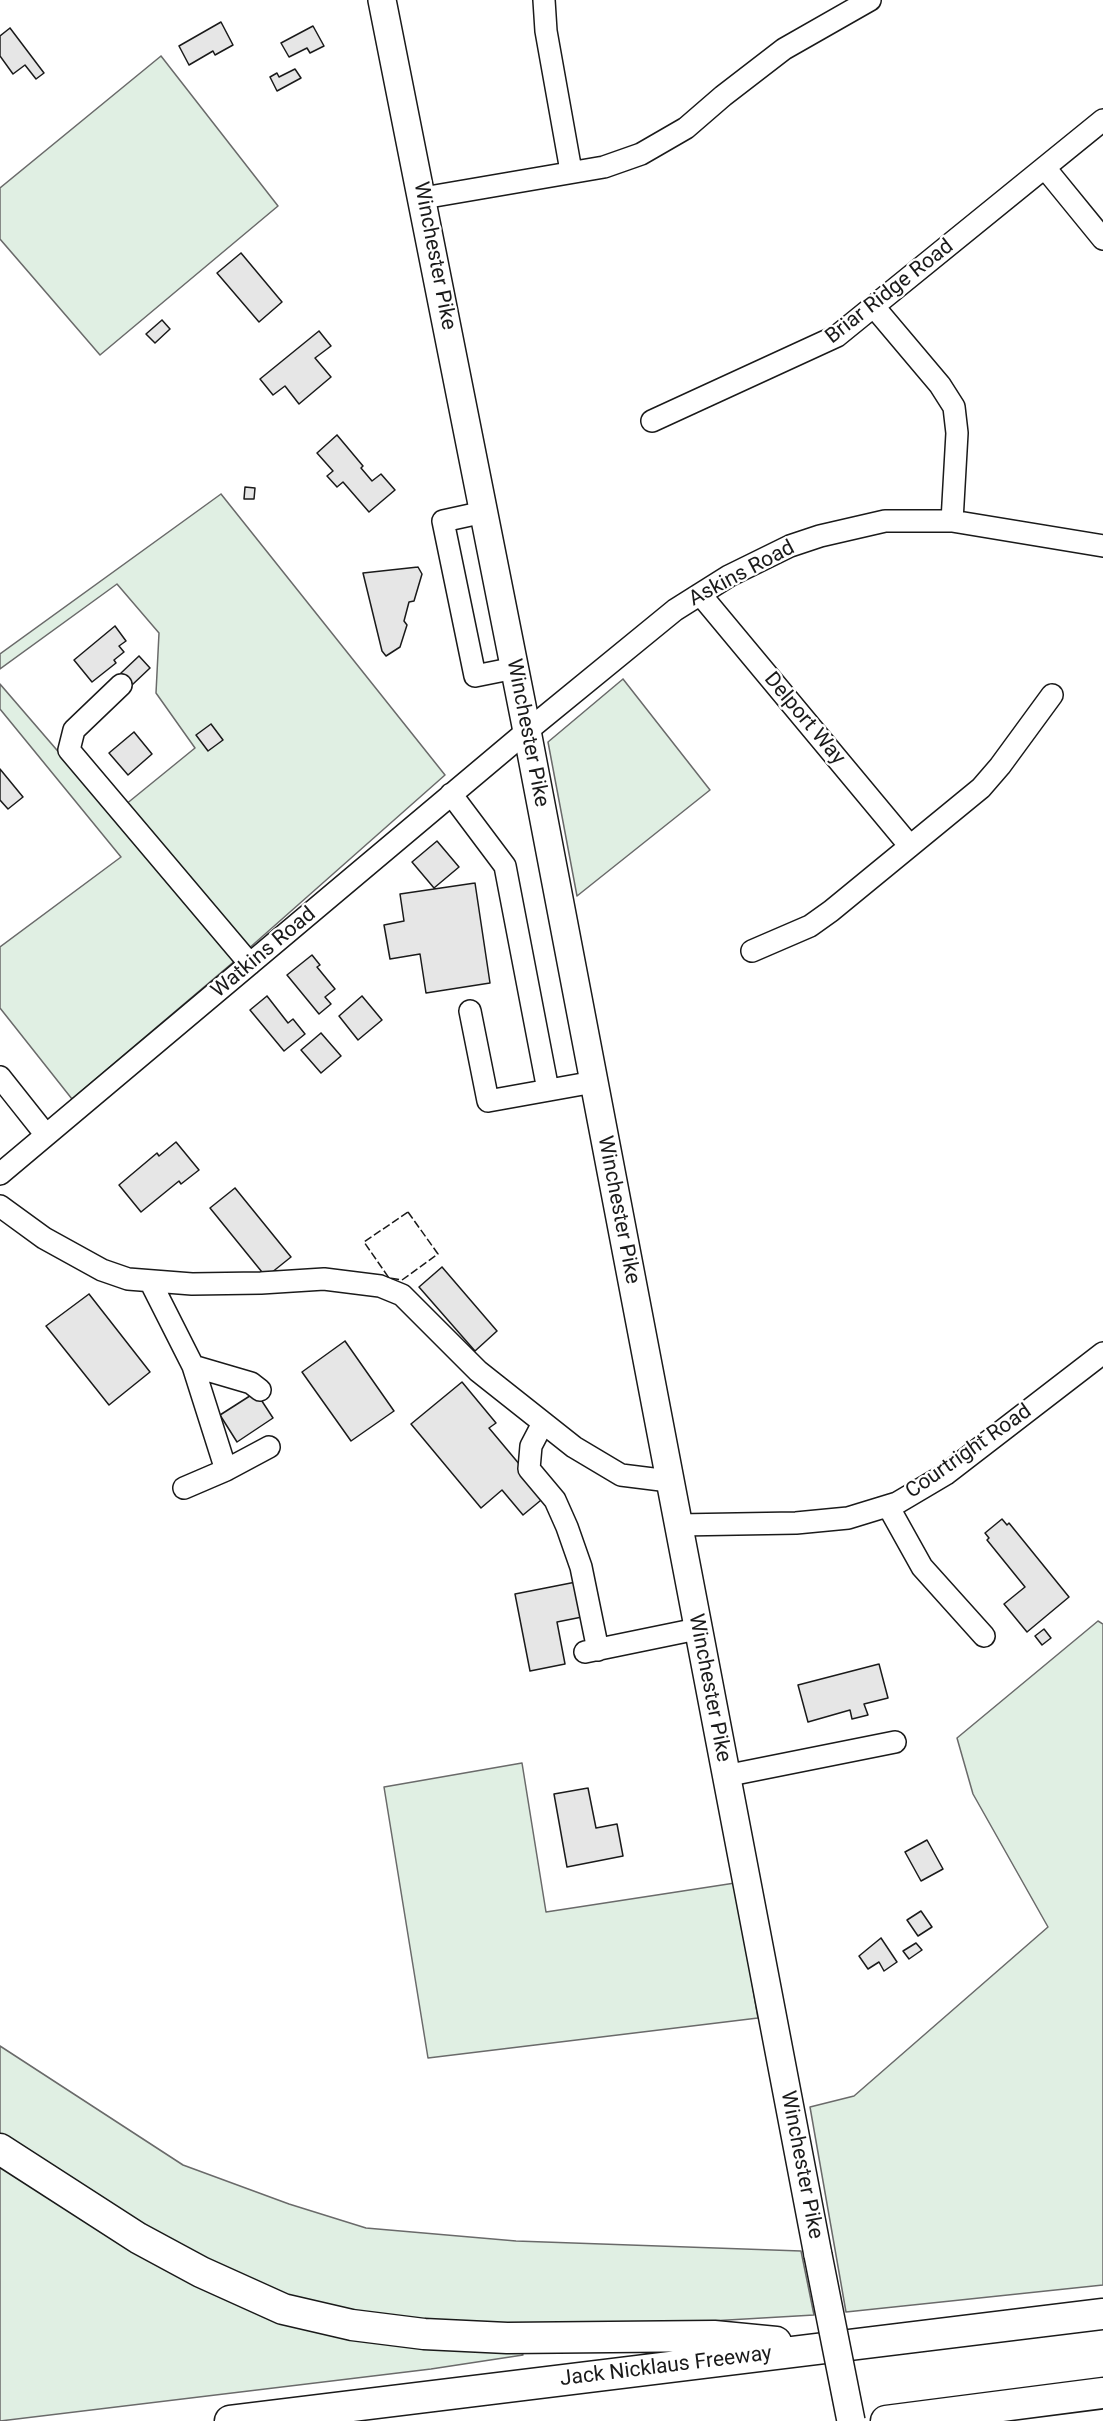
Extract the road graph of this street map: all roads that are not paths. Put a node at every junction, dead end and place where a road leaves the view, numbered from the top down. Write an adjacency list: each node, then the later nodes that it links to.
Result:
1 (382, 0): 7 (main road, Winchester Pike)
2 (544, 0): 6 (street)
3 (870, 0): 6 (street)
4 (1103, 120): 5 (street, Briar Ridge Road)
5 (1045, 168): 8 (street); 9 (street, Briar Ridge Road)
6 (571, 171): 7 (street)
7 (423, 198): 11 (main road, Winchester Pike)
8 (1103, 238)
9 (875, 308): 10 (street, Briar Ridge Road); 12 (street)
10 (652, 421)
11 (484, 512): 15 (main road, Winchester Pike); 15 (street)
12 (952, 521): 13 (street, Askins Road); 14 (street, Askins Road)
13 (1103, 546)
14 (700, 594): 18 (street, Askins Road); 20 (street, Delport Way)
15 (515, 668): 18 (main road, Winchester Pike)
16 (121, 685): 22 (street)
17 (1052, 695): 20 (street)
18 (527, 731): 19 (street, Watkins Road); 25 (main road, Winchester Pike)
19 (451, 794): 22 (street, Watkins Road); 26 (street)
20 (909, 845): 21 (street)
21 (753, 951)
22 (250, 964): 27 (street, Watkins Road)
23 (470, 1011): 26 (street)
24 (0, 1077): 27 (street)
25 (594, 1082): 26 (street); 37 (main road, Winchester Pike)
26 (549, 1090)
27 (46, 1135): 28 (street, Watkins Road)
28 (0, 1174)
29 (0, 1206): 30 (street)
30 (150, 1281): 32 (street); 34 (street)
31 (1103, 1353): 39 (street, Courtright Road)
32 (193, 1366): 33 (street); 36 (street)
33 (260, 1390)
34 (543, 1423): 37 (street); 41 (street)
35 (269, 1447): 36 (street)
36 (226, 1470): 38 (street)
37 (669, 1481): 40 (main road, Winchester Pike)
38 (184, 1488)
39 (888, 1506): 40 (street, Courtright Road); 42 (street)
40 (678, 1525): 41 (main road, Winchester Pike)
41 (698, 1629): 44 (main road, Winchester Pike)
42 (984, 1636)
43 (895, 1742): 44 (street)
44 (726, 1776): 50 (main road, Winchester Pike, bridge)
45 (0, 2149): 47 (highway)
46 (1103, 2314): 47 (highway, Jack Nicklaus Freeway)
47 (812, 2348): 49 (highway, Jack Nicklaus Freeway)
48 (1103, 2393): 51 (highway)
49 (230, 2421)
50 (850, 2421)
51 (886, 2421)

